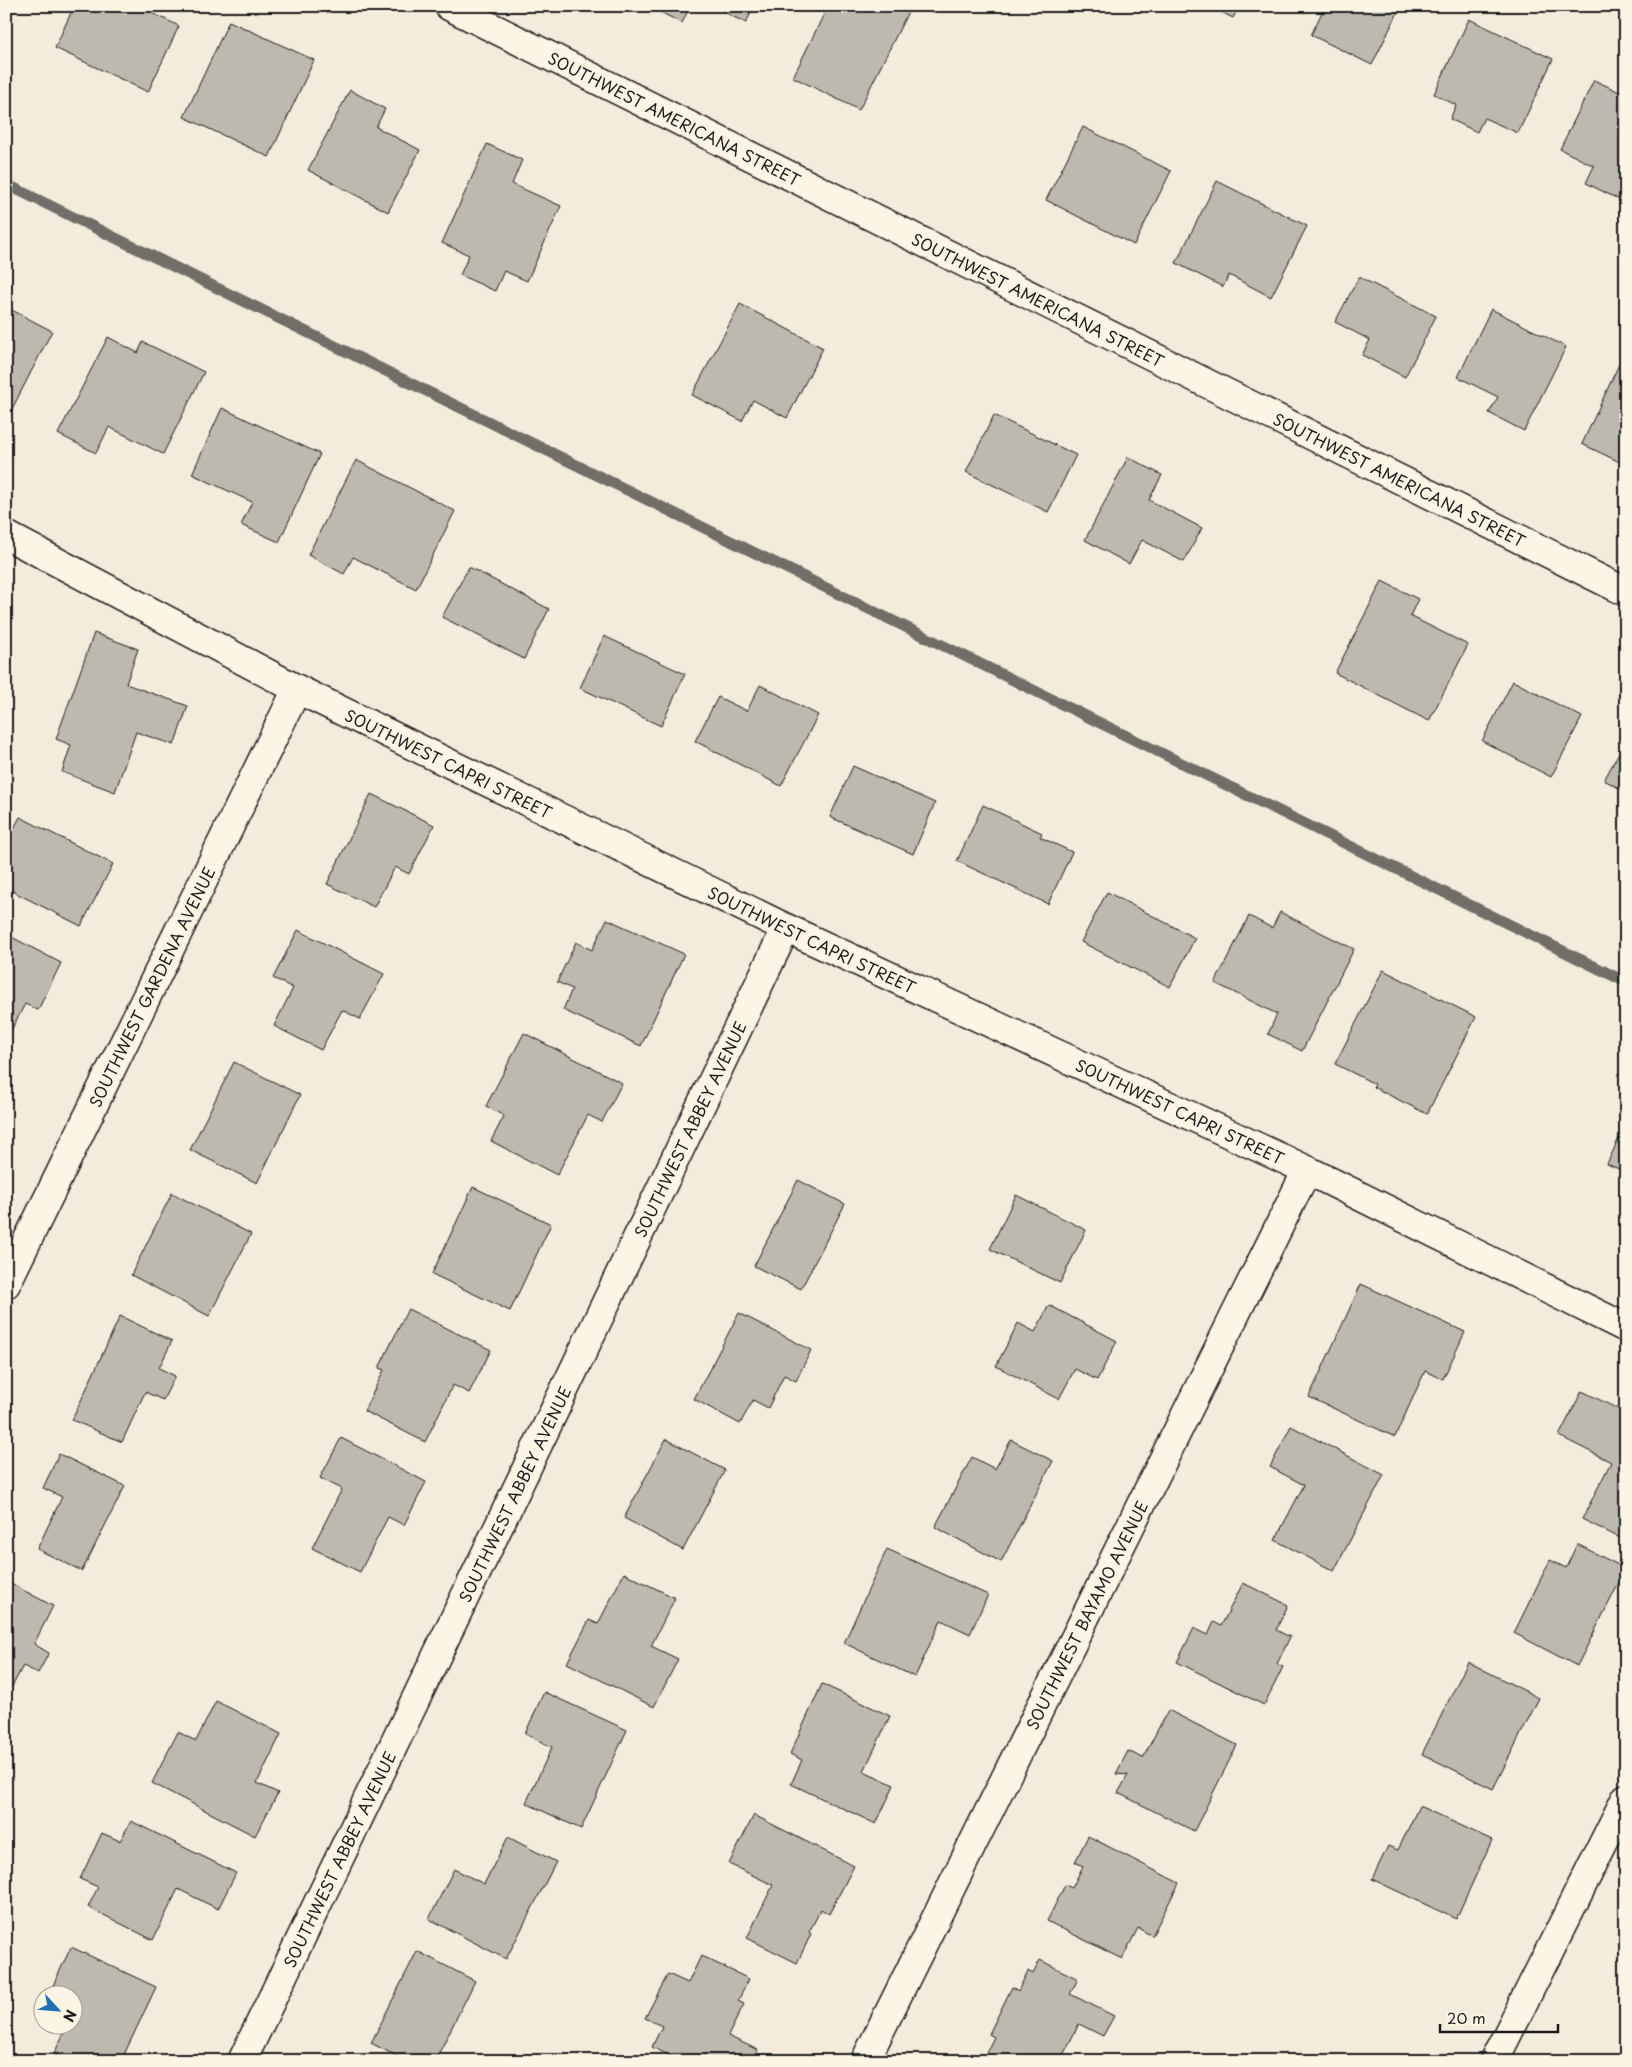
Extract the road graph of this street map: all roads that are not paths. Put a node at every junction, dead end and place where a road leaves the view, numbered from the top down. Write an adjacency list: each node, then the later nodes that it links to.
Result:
1 (449, 6): 3 (street, SOUTHWEST AMERICANA STREET)
2 (6, 535): 4 (street, SOUTHWEST CAPRI STREET)
3 (1626, 592)
4 (297, 689): 5 (street, SOUTHWEST CAPRI STREET); 7 (street, SOUTHWEST GARDENA AVENUE)
5 (786, 928): 6 (street, SOUTHWEST CAPRI STREET); 10 (street, SOUTHWEST ABBEY AVENUE)
6 (1307, 1170): 8 (street, SOUTHWEST CAPRI STREET); 11 (street, SOUTHWEST BAYAMO AVENUE)
7 (6, 1284)
8 (1626, 1328)
9 (1626, 1798): 12 (street)
10 (242, 2061)
11 (865, 2061)
12 (1494, 2061)

